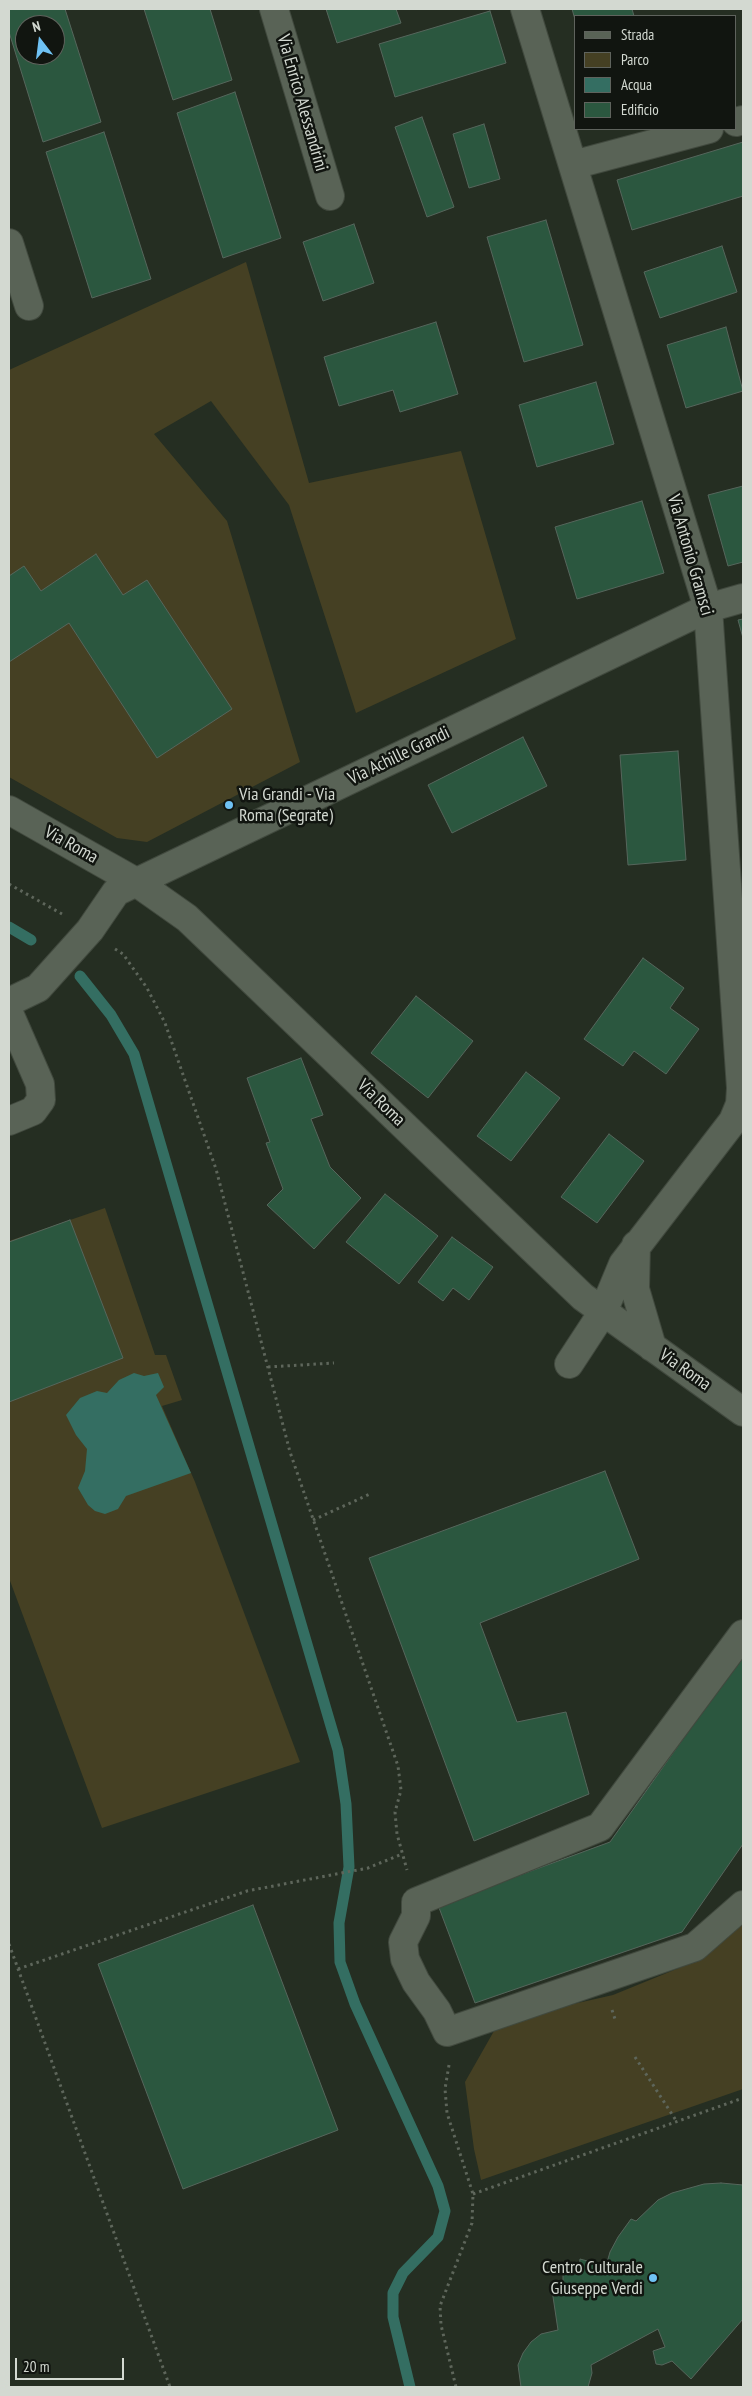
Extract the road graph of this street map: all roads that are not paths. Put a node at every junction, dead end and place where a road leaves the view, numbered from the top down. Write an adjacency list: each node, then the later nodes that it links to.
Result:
1 (274, 9): 5 (street, Via Enrico Alessandrini)
2 (525, 9): 4 (street, Via Antonio Gramsci)
3 (705, 130): 4 (street)
4 (573, 165): 9 (street, Via Antonio Gramsci)
5 (330, 196)
6 (9, 243): 7 (street)
7 (29, 306)
8 (743, 598): 9 (street, Via Achille Grandi)
9 (708, 608): 11 (street, Via Achille Grandi); 15 (street, Via Antonio Gramsci)
10 (9, 810): 11 (street, Via Roma)
11 (136, 882): 12 (street, Via Achille Grandi); 17 (street, Via Roma)
12 (9, 1002)
13 (9, 1013): 14 (street)
14 (9, 1120)
15 (738, 1124): 16 (street)
16 (636, 1245): 17 (street); 18 (street)
17 (603, 1312): 18 (street, Via Roma); 19 (street)
18 (652, 1347): 20 (street, Via Roma)
19 (569, 1364)
20 (743, 1412)
21 (743, 1634): 22 (street)
22 (743, 1905)

